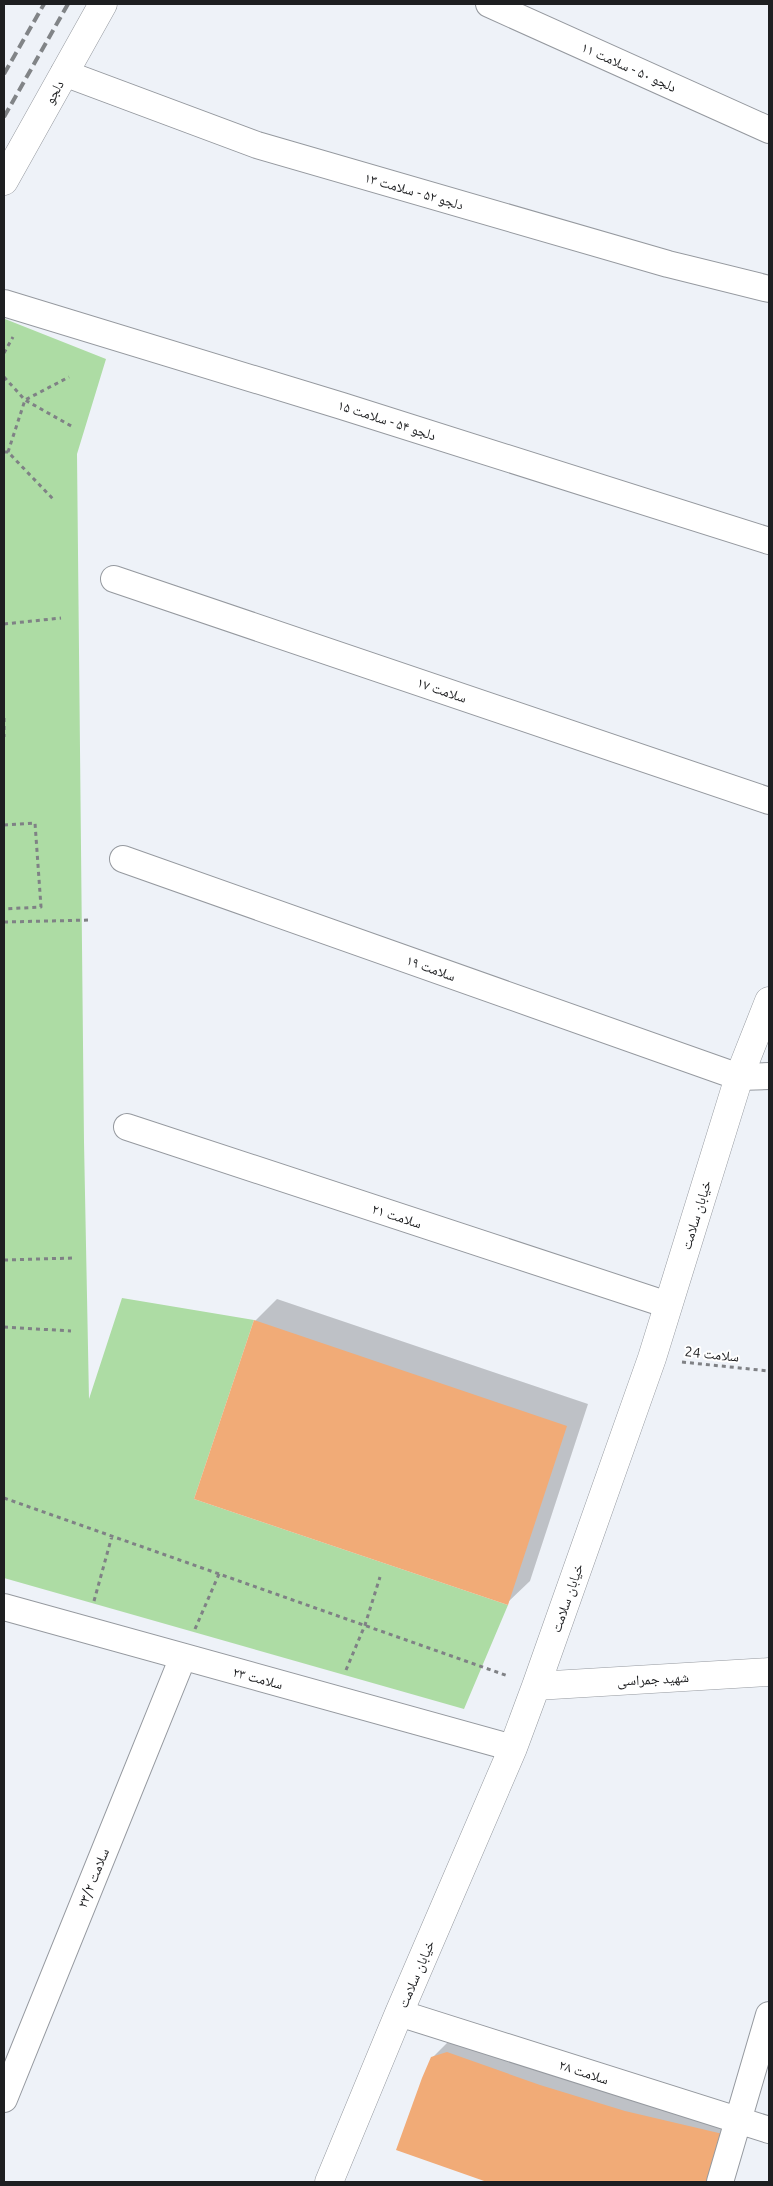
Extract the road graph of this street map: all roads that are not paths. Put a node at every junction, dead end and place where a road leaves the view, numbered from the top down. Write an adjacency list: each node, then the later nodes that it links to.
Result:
1 (102, 4): 3 (street, دلجو)
2 (489, 4): 4 (street, دلجو ۵۰ - سلامت ۱۱)
3 (64, 73): 5 (street, دلجو); 6 (street, دلجو ۵۲ - سلامت ۱۳)
4 (769, 130)
5 (4, 181)
6 (769, 289)
7 (4, 303): 8 (street, دلجو ۵۴ - سلامت ۱۵)
8 (769, 541)
9 (114, 579): 10 (street, سلامت ۱۷)
10 (769, 801)
11 (124, 859): 14 (street, سلامت ۱۹)
12 (769, 1001): 14 (street, خیابان سلامت)
13 (769, 1076): 14 (street)
14 (739, 1077): 16 (street, خیابان سلامت)
15 (127, 1127): 16 (street, سلامت ۲۱)
16 (668, 1306): 20 (street, خیابان سلامت)
17 (4, 1607): 18 (street, سلامت ۲۳)
18 (183, 1657): 21 (street, سلامت ۲۳); 24 (street, سلامت ۲۳/۲)
19 (769, 1672): 20 (street, شهید جمراسی)
20 (536, 1686): 21 (street, خیابان سلامت)
21 (513, 1748): 22 (street, خیابان سلامت)
22 (399, 2014): 25 (street, سلامت ۲۸); 27 (street, خیابان سلامت)
23 (769, 2015): 25 (street)
24 (4, 2099)
25 (738, 2121): 26 (street, سلامت ۲۸); 28 (street)
26 (769, 2130)
27 (329, 2182)
28 (720, 2182)

